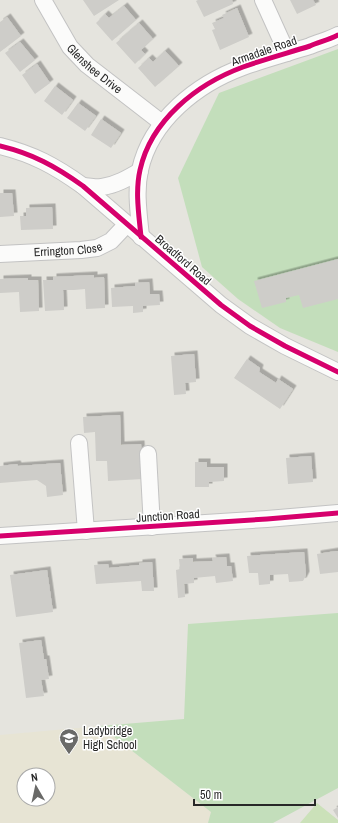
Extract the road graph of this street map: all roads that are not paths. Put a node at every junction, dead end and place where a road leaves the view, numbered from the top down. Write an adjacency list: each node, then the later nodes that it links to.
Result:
1 (43, 0): 5 (street, Glenshee Drive)
2 (263, 0): 4 (street)
3 (338, 35): 4 (street, Armadale Road)
4 (287, 53): 5 (street, Armadale Road)
5 (162, 123): 7 (street, Armadale Road)
6 (0, 146): 8 (street, Broadford Road)
7 (140, 171): 8 (street); 10 (street, Armadale Road)
8 (83, 186): 9 (street, Broadford Road)
9 (127, 224): 10 (street, Broadford Road); 11 (street, Errington Close)
10 (141, 237): 12 (street, Broadford Road)
11 (0, 254)
12 (338, 372)
13 (79, 443): 17 (street)
14 (148, 454): 16 (street)
15 (338, 513): 16 (street, Junction Road)
16 (152, 527): 17 (street, Junction Road)
17 (86, 531): 18 (street, Junction Road)
18 (0, 536)

